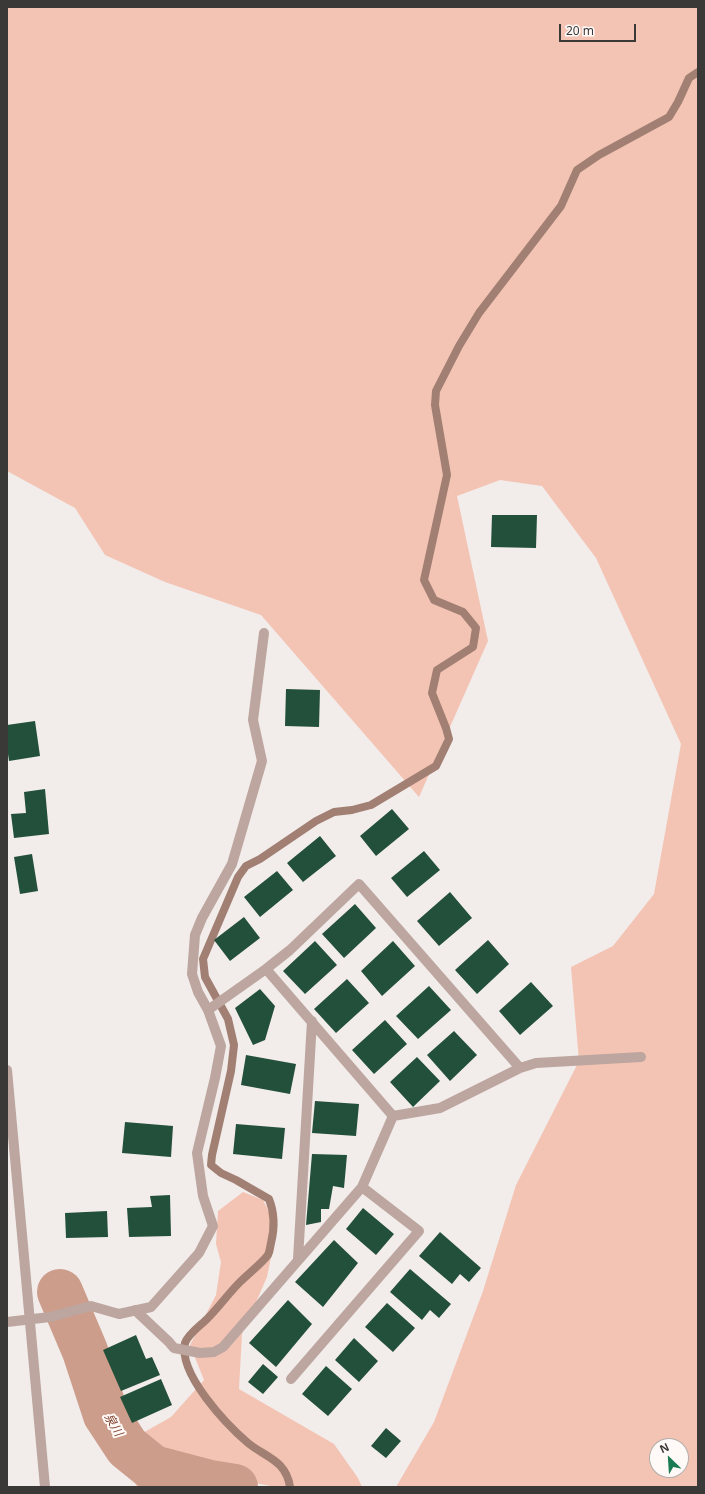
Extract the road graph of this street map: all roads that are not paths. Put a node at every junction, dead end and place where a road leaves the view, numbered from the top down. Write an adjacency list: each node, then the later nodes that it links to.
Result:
1 (264, 633): 3 (street)
2 (266, 969): 3 (street); 4 (street); 6 (street)
3 (210, 1009): 11 (street)
4 (312, 1021): 8 (street); 10 (street)
5 (642, 1057): 6 (street)
6 (520, 1068): 8 (street)
7 (7, 1070): 12 (street)
8 (393, 1116): 9 (street)
9 (362, 1187): 10 (street); 14 (street)
10 (298, 1259): 11 (street)
11 (135, 1310): 12 (street)
12 (30, 1320): 13 (street); 15 (street)
13 (7, 1322)
14 (291, 1379)
15 (46, 1487)

